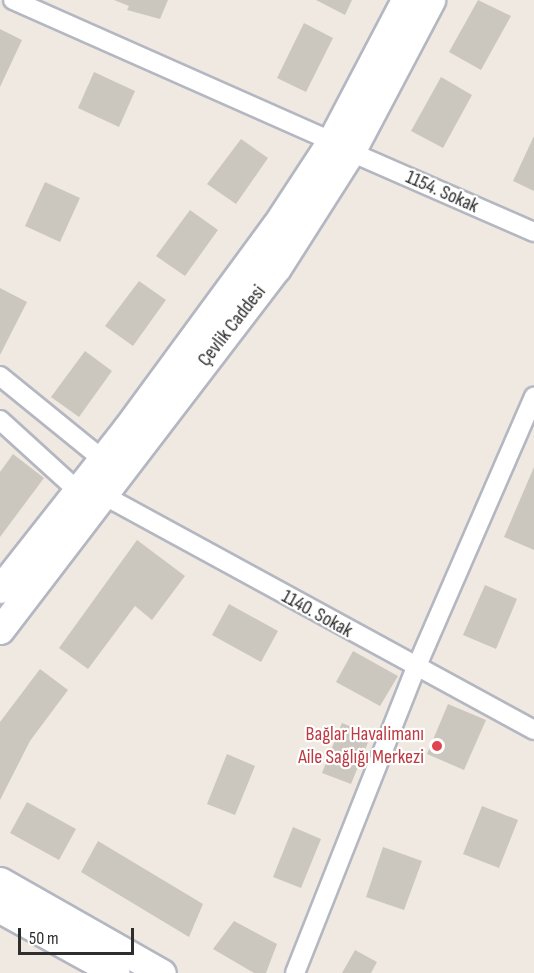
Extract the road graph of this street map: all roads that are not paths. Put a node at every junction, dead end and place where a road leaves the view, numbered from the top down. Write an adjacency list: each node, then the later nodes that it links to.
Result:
1 (13, 0): 4 (street, 1154. Sokak)
2 (405, 0): 4 (main road, Çevlik Caddesi)
3 (431, 0): 4 (main road, Çevlik Caddesi)
4 (341, 146): 5 (street, 1154. Sokak); 10 (main road, Çevlik Caddesi); 11 (main road, Çevlik Caddesi)
5 (534, 232)
6 (0, 376): 10 (street)
7 (534, 397): 8 (street)
8 (530, 416): 14 (street)
9 (0, 420): 11 (street, 1140. Sokak)
10 (102, 459): 11 (main road, Çevlik Caddesi)
11 (90, 493): 12 (main road, Çevlik Caddesi); 13 (main road, Çevlik Caddesi); 14 (street, 1140. Sokak)
12 (0, 589)
13 (0, 630)
14 (416, 668): 15 (street, 1140. Sokak); 20 (street)
15 (534, 730)
16 (0, 881): 19 (main road)
17 (0, 909): 18 (main road)
18 (116, 973)
19 (162, 973)
20 (295, 973)

